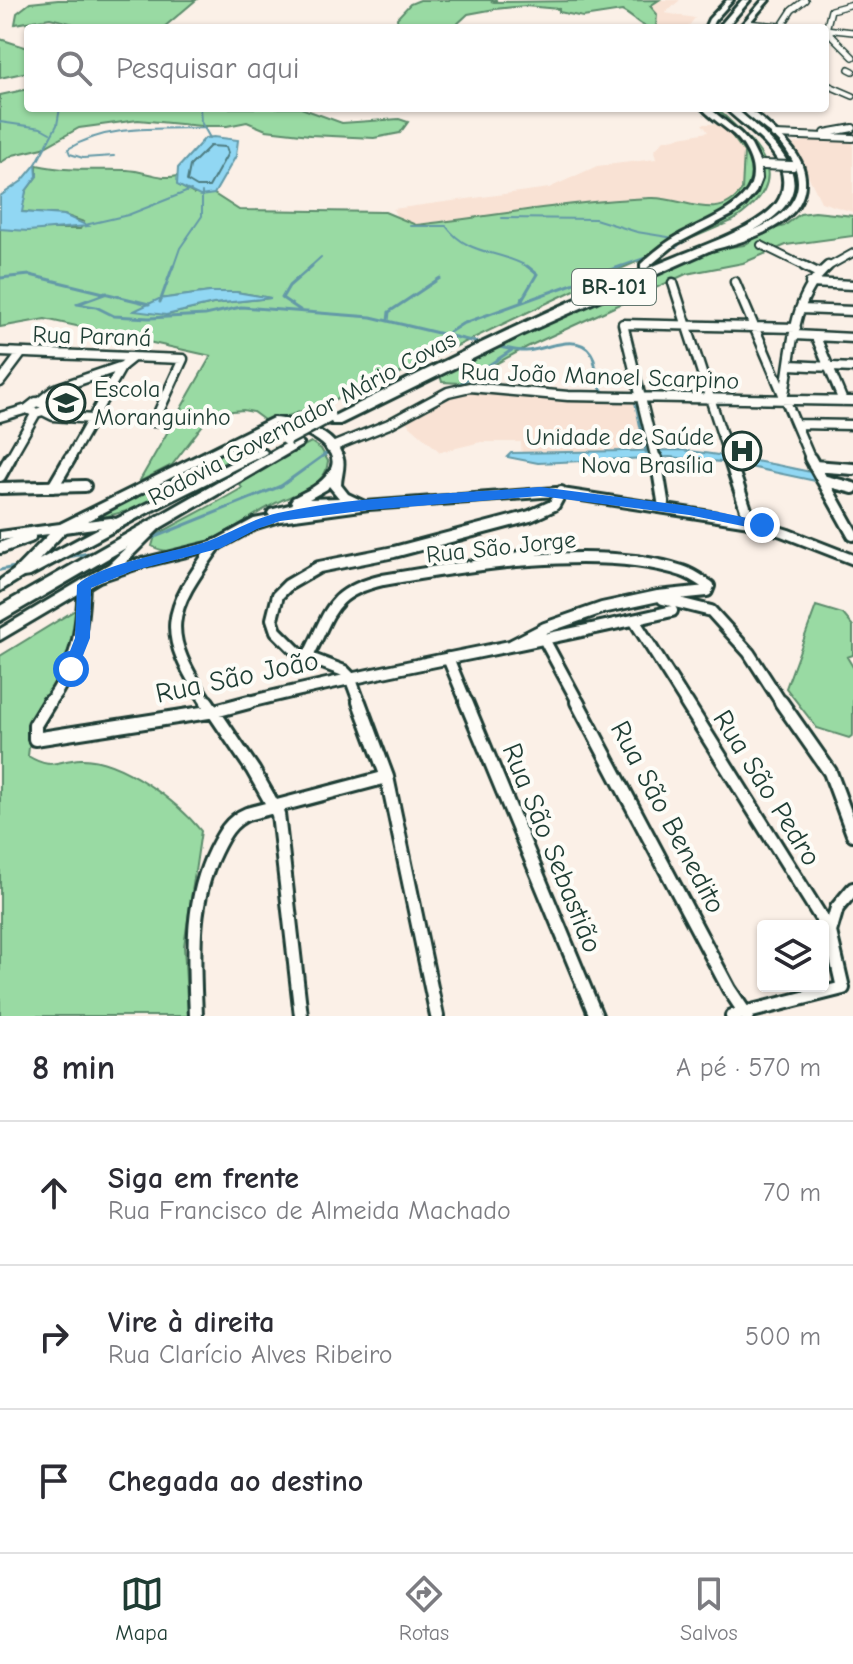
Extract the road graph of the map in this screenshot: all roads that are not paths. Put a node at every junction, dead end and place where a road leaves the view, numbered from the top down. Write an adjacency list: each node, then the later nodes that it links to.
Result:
1 (730, 0): 7 (street)
2 (746, 0): 8 (highway)
3 (755, 0): 9 (highway)
4 (766, 0): 10 (street)
5 (805, 0): 11 (street)
6 (853, 4): 12 (street)
7 (710, 24)
8 (725, 24)
9 (734, 24)
10 (745, 24)
11 (785, 24)
12 (828, 24)
13 (829, 30): 14 (street)
14 (853, 32)
15 (829, 34): 16 (street)
16 (853, 57)
17 (829, 86): 18 (street)
18 (853, 96)
19 (710, 112): 28 (street)
20 (725, 112): 35 (highway, Rodovia Governador Mário Covas / BR-101)
21 (734, 112): 31 (highway, Rodovia Governador Mário Covas / BR-101)
22 (748, 112): 24 (street)
23 (853, 128): 25 (street)
24 (774, 135): 25 (street); 27 (street)
25 (806, 138): 26 (street); 27 (street)
26 (853, 138)
27 (784, 144): 29 (street)
28 (758, 164): 29 (street, bridge); 35 (street, Rodovia Governador Mário Covas)
29 (795, 166): 31 (street)
30 (761, 245): 36 (street)
31 (696, 251): 63 (highway, Rodovia Governador Mário Covas / BR-101)
32 (853, 253): 33 (street)
33 (834, 261): 34 (street); 36 (street)
34 (853, 261)
35 (644, 266): 63 (highway, Rodovia Governador Mário Covas / BR-101)
36 (818, 273): 39 (street)
37 (735, 282): 44 (street)
38 (673, 283): 43 (street)
39 (810, 283): 40 (street); 41 (street)
40 (853, 285)
41 (800, 309): 42 (street); 45 (street)
42 (853, 311)
43 (686, 323): 44 (street); 57 (street); 58 (street)
44 (751, 325): 45 (street); 56 (street)
45 (795, 332): 46 (street); 51 (street)
46 (816, 337): 47 (street); 53 (street)
47 (853, 338)
48 (0, 352): 49 (street, Rua Paraná)
49 (21, 354): 50 (street, Rua Paraná); 55 (street)
50 (132, 358): 52 (street); 64 (street, Rua Paraná)
51 (790, 365): 53 (street); 56 (street)
52 (122, 366): 60 (street); 62 (street)
53 (828, 367): 54 (street); 59 (street)
54 (853, 368)
55 (0, 382)
56 (785, 397): 58 (street, Rua João Manoel Scarpino); 59 (street, Rua João Manoel Scarpino); 65 (street)
57 (642, 398): 58 (street, Rua João Manoel Scarpino); 68 (street, Rua João Manoel Scarpino); 82 (street)
58 (711, 401): 85 (street)
59 (848, 401)
60 (36, 408): 61 (street); 62 (street); 73 (street)
61 (0, 417)
62 (92, 419): 77 (street)
63 (332, 419): 67 (highway, Rodovia Governador Mário Covas / BR-101)
64 (154, 422)
65 (796, 424): 66 (street); 70 (street)
66 (853, 425)
67 (291, 441): 69 (highway, Rodovia Governador Mário Covas / BR-101); 75 (highway, Rodovia Governador Mário Covas / BR-101)
68 (330, 448): 72 (street); 87 (street)
69 (261, 452): 84 (street); 103 (highway, Rodovia Governador Mário Covas / BR-101)
70 (814, 466): 71 (street); 74 (street)
71 (853, 469)
72 (334, 474): 81 (street); 83 (street)
73 (0, 476)
74 (822, 480): 79 (street); 89 (street)
75 (226, 483): 92 (street); 105 (highway, Rodovia Governador Mário Covas / BR-101)
76 (85, 486): 77 (street)
77 (53, 487): 78 (street)
78 (0, 488)
79 (853, 488)
80 (561, 492): 81 (street); 82 (street); 110 (street)
81 (364, 505): 83 (street); 86 (street)
82 (664, 507): 85 (street)
83 (283, 508): 86 (street)
84 (143, 510): 87 (street); 101 (street)
85 (750, 522): 98 (street)
86 (252, 525): 93 (street)
87 (61, 529): 88 (street); 96 (street)
88 (16, 535): 90 (street); 91 (street)
89 (853, 535)
90 (0, 536)
91 (30, 537): 94 (street); 96 (street)
92 (143, 538): 97 (street); 100 (street)
93 (216, 545): 97 (street); 113 (street)
94 (0, 548)
95 (563, 548): 99 (street)
96 (35, 556): 101 (street)
97 (174, 556): 100 (street)
98 (853, 560)
99 (504, 564): 102 (street, Rua São Jorge); 110 (street, Rua São Jorge)
100 (90, 582): 107 (street); 113 (street, Rua São João)
101 (0, 586)
102 (654, 596): 109 (street, Rua São Jorge); 116 (street)
103 (0, 602)
104 (672, 611): 106 (street, Rua São João)
105 (0, 614)
106 (634, 620): 108 (street, Rua São João); 118 (street, Rua São Pedro)
107 (0, 635)
108 (545, 641): 109 (street, Rua São João); 120 (street, Rua São Benedito)
109 (506, 649): 111 (street, Rua São João)
110 (307, 658): 112 (street)
111 (448, 658): 112 (street, Rua São João); 124 (street, Rua São Sebastião)
112 (350, 677): 113 (street, Rua São João); 114 (street)
113 (215, 711): 115 (street)
114 (387, 777): 115 (street); 123 (street)
115 (275, 806): 121 (street); 122 (street)
116 (853, 834)
117 (853, 889): 118 (street)
118 (830, 932): 119 (street, Rua São Pedro)
119 (848, 992): 120 (street)
120 (742, 1015)
121 (196, 1016)
122 (301, 1016)
123 (437, 1016)
124 (596, 1016)

